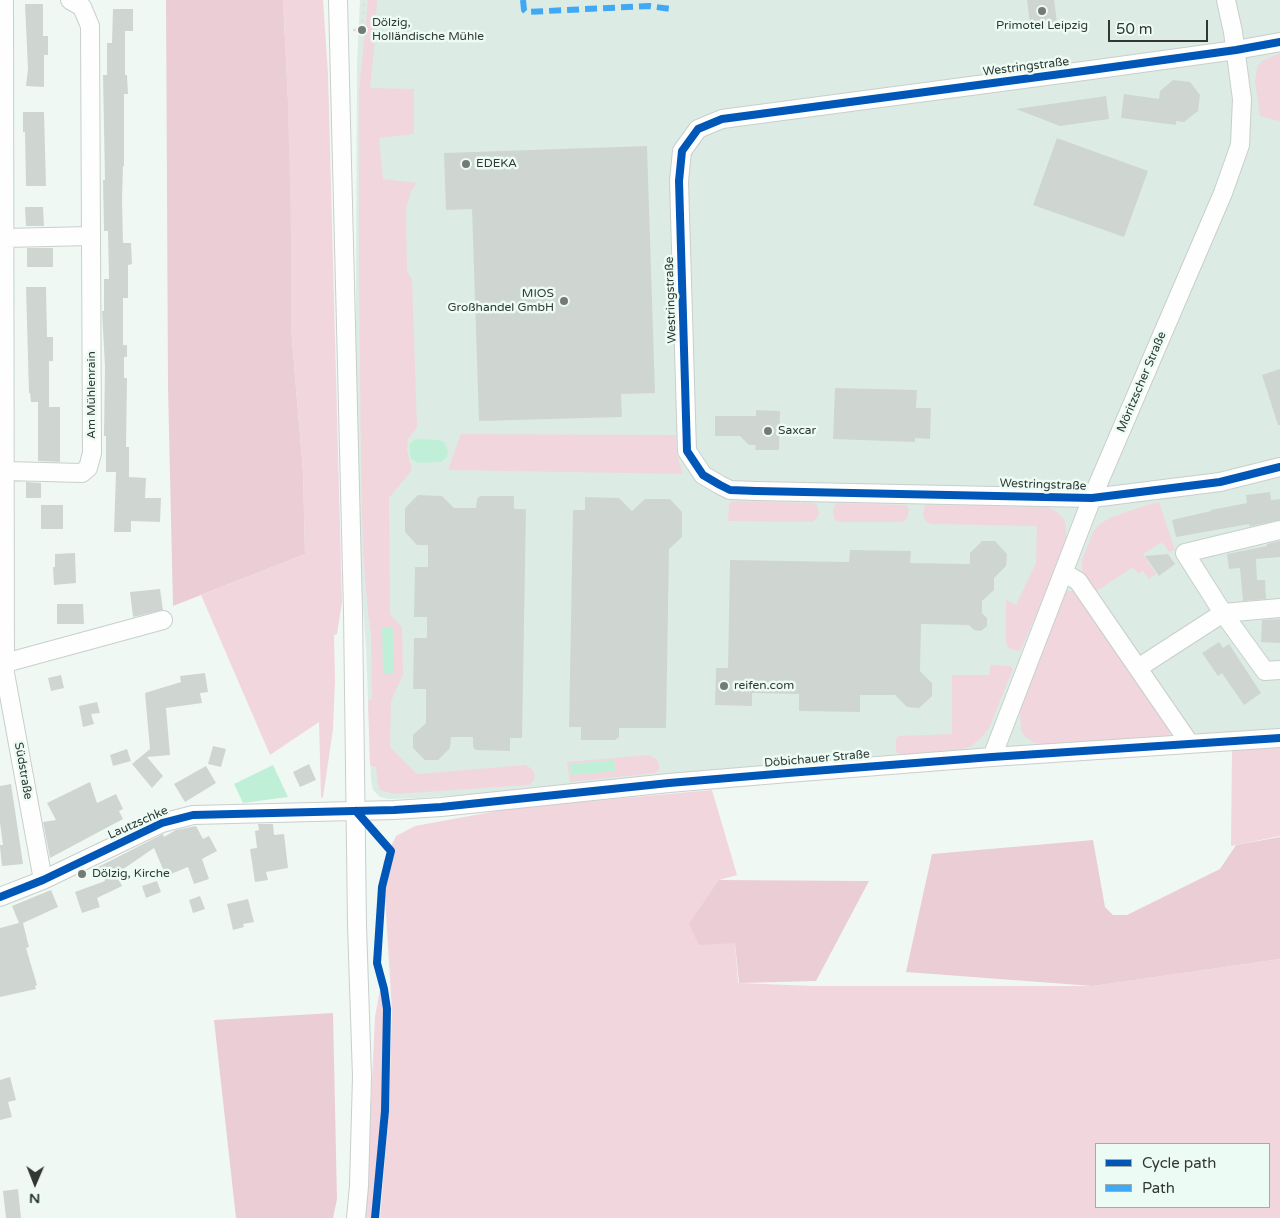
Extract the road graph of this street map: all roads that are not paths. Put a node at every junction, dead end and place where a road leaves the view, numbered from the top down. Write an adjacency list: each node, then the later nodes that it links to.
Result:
1 (4, 0): 8 (street, Südstraße)
2 (70, 0): 7 (street, Am Mühlenrain)
3 (338, 0): 24 (street)
4 (1226, 0): 6 (street, Möritzscher Straße)
5 (1280, 42): 6 (street, Westringstraße)
6 (1236, 50): 11 (street, Möritzscher Straße); 11 (street, Westringstraße)
7 (91, 236): 8 (street); 10 (street, Am Mühlenrain)
8 (5, 238): 10 (street, Südstraße)
9 (1280, 467): 11 (street, Westringstraße)
10 (5, 472): 12 (street, Südstraße)
11 (1092, 498): 14 (street, Möritzscher Straße)
12 (3, 499): 19 (street, Südstraße)
13 (1280, 530): 16 (street)
14 (1064, 573): 18 (street); 23 (street, Möritzscher Straße)
15 (1280, 608): 16 (street)
16 (1223, 613): 18 (street); 20 (street)
17 (163, 620): 19 (street)
18 (1138, 668): 22 (street)
19 (3, 670): 25 (street, Südstraße)
20 (1280, 670)
21 (1280, 738): 22 (street, Döbichauer Straße)
22 (1190, 744): 23 (street, Döbichauer Straße)
23 (992, 757): 24 (street, Döbichauer Straße)
24 (356, 811): 25 (street, Lautzschke); 27 (street)
25 (42, 880): 26 (street, Lautzschke)
26 (0, 897)
27 (356, 1218)

